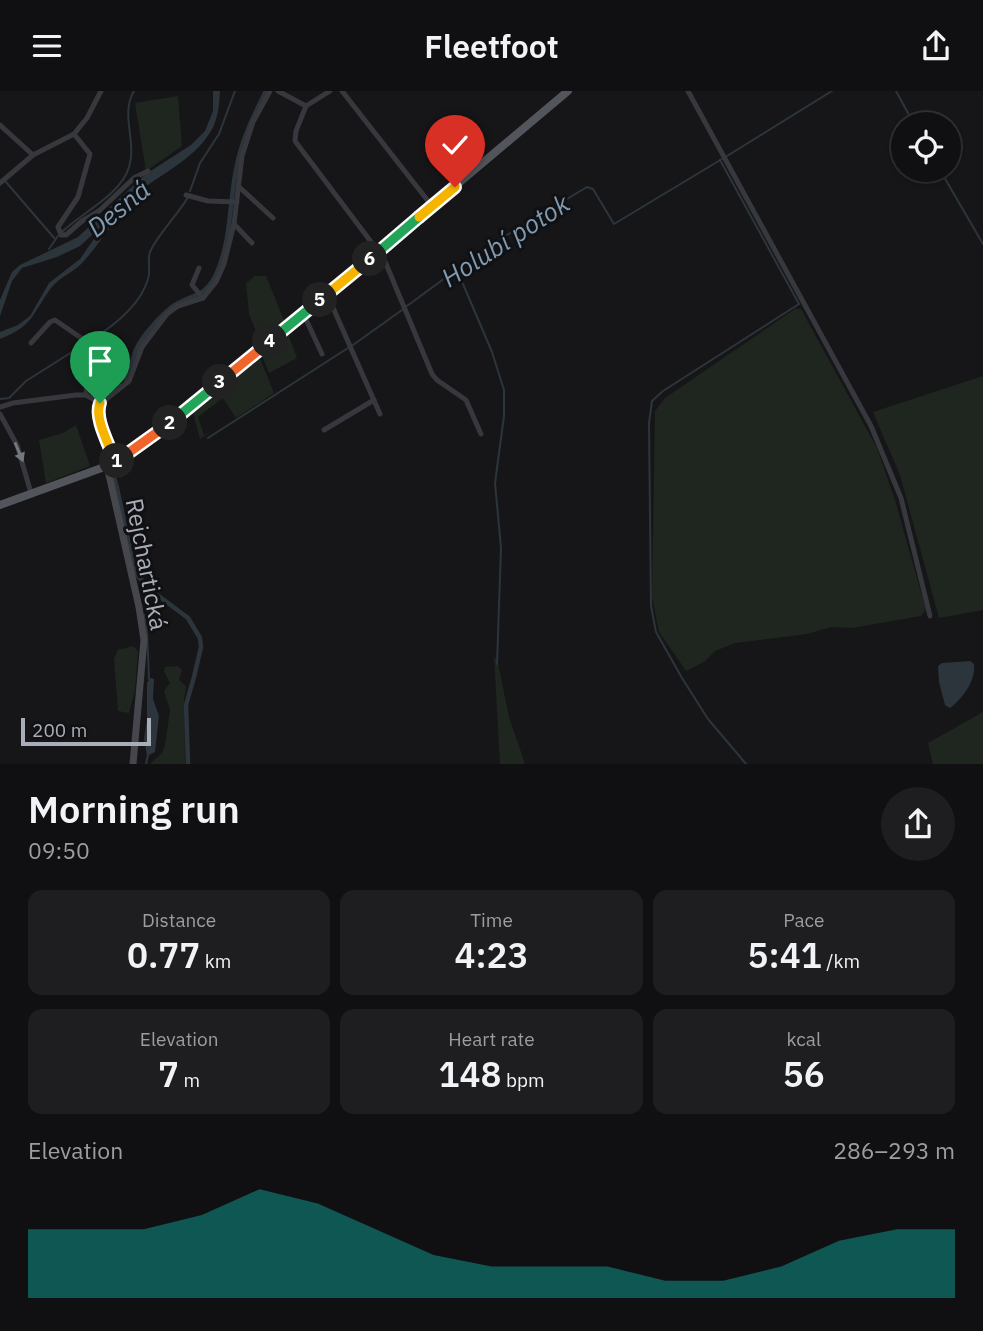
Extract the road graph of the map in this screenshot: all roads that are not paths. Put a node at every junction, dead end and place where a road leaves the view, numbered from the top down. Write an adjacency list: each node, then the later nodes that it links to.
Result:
1 (101, 91): 10 (street)
2 (270, 91): 14 (street)
3 (278, 91): 8 (street)
4 (330, 91): 8 (street)
5 (342, 91): 17 (street)
6 (568, 91): 17 (main road)
7 (688, 91): 39 (street)
8 (306, 106): 21 (street)
9 (0, 125): 11 (street)
10 (74, 134): 11 (street); 12 (street)
11 (33, 155): 13 (street)
12 (148, 171)
13 (0, 183)
14 (238, 186): 16 (street); 18 (street)
15 (186, 195): 16 (street)
16 (234, 202): 19 (street)
17 (432, 206): 21 (main road)
18 (272, 218)
19 (234, 224): 20 (street); 24 (street)
20 (252, 243)
21 (379, 251): 23 (main road); 35 (street)
22 (198, 268): 24 (street)
23 (327, 294): 25 (main road); 29 (street)
24 (201, 296): 30 (street)
25 (303, 313): 27 (street); 36 (main road)
26 (32, 343): 28 (street)
27 (322, 354)
28 (86, 395): 30 (street); 31 (street)
29 (374, 400): 33 (street); 34 (street)
30 (98, 402): 36 (street)
31 (0, 407)
32 (0, 414): 37 (street, one-way to 37)
33 (380, 414)
34 (324, 430)
35 (481, 434)
36 (111, 464): 37 (main road); 40 (street, Rejchartická)
37 (31, 493): 38 (main road)
38 (0, 505)
39 (930, 616)
40 (133, 764)

